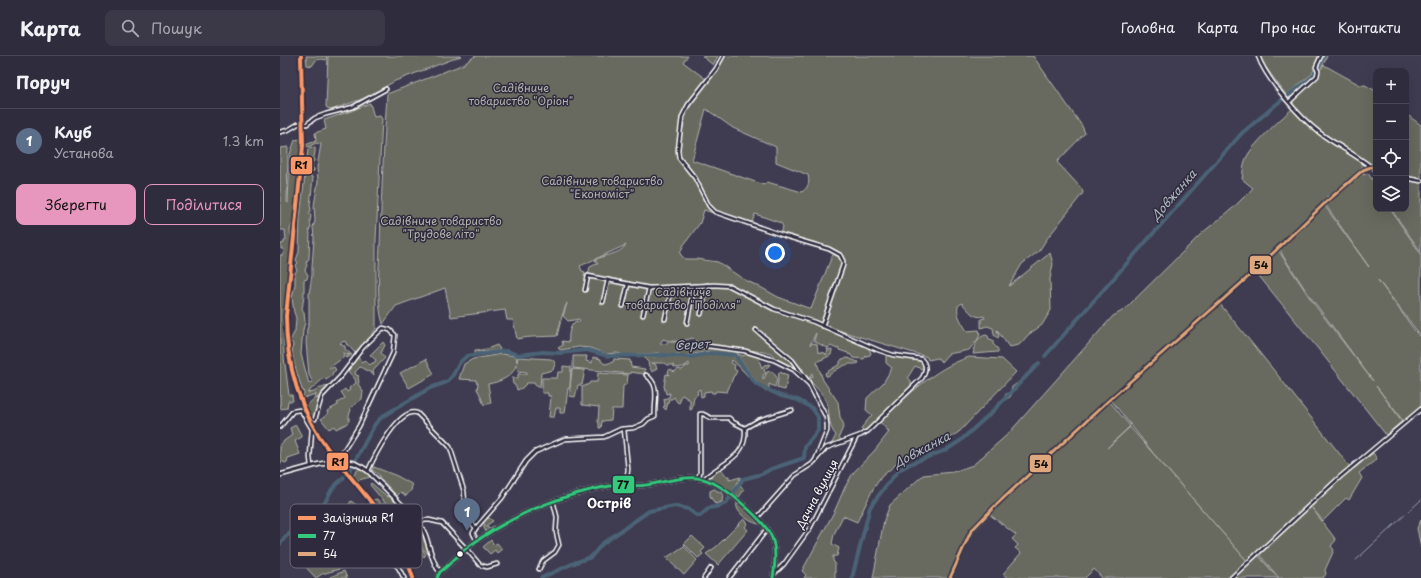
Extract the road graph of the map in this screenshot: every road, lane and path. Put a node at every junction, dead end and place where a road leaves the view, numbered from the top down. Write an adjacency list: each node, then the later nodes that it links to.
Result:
1 (723, 56): 25 (street)
2 (1258, 56): 5 (street)
3 (1321, 56): 5 (street)
4 (386, 88): 7 (street)
5 (1289, 102): 9 (street)
6 (298, 124): 8 (street)
7 (307, 124)
8 (280, 132)
9 (1371, 167): 64 (street)
10 (1409, 179): 11 (street)
11 (1421, 181)
12 (608, 280): 13 (street); 18 (street); 19 (street)
13 (628, 284): 17 (street); 20 (street)
14 (707, 285): 15 (street); 21 (street); 25 (street)
15 (694, 286): 16 (street); 24 (street)
16 (672, 287): 17 (street); 23 (street)
17 (649, 288): 22 (street)
18 (585, 290)
19 (603, 302)
20 (623, 306)
21 (701, 314)
22 (643, 315)
23 (665, 319)
24 (687, 322)
25 (822, 326): 36 (street)
26 (756, 330): 29 (street)
27 (681, 345): 29 (street)
28 (646, 375): 35 (street)
29 (811, 387): 38 (street)
30 (1421, 409): 65 (street)
31 (792, 410): 34 (street)
32 (315, 419): 37 (street)
33 (280, 427): 39 (street)
34 (745, 428): 42 (street); 43 (street)
35 (624, 429): 44 (street); 49 (street)
36 (856, 437): 38 (street); 59 (street, Дачна вулиця)
37 (342, 461): 39 (street); 40 (street)
38 (814, 461): 47 (street)
39 (311, 466): 41 (street)
40 (368, 471): 46 (street); 49 (street)
41 (280, 475)
42 (698, 478): 43 (street); 44 (street)
43 (704, 479): 47 (street)
44 (626, 484): 45 (street)
45 (552, 500): 52 (street); 57 (street)
46 (400, 504)
47 (757, 518): 51 (street)
48 (422, 520): 53 (street)
49 (476, 528): 52 (street)
50 (422, 529): 58 (street)
51 (767, 529): 59 (street); 63 (street)
52 (477, 541): 53 (street)
53 (466, 549): 54 (street); 58 (street)
54 (497, 564)
55 (398, 568): 60 (street)
56 (712, 568): 62 (street)
57 (539, 569)
58 (440, 572): 61 (street)
59 (773, 576)
60 (404, 578)
61 (437, 578)
62 (704, 578)
63 (729, 578)
64 (950, 578)
65 (1231, 578)

